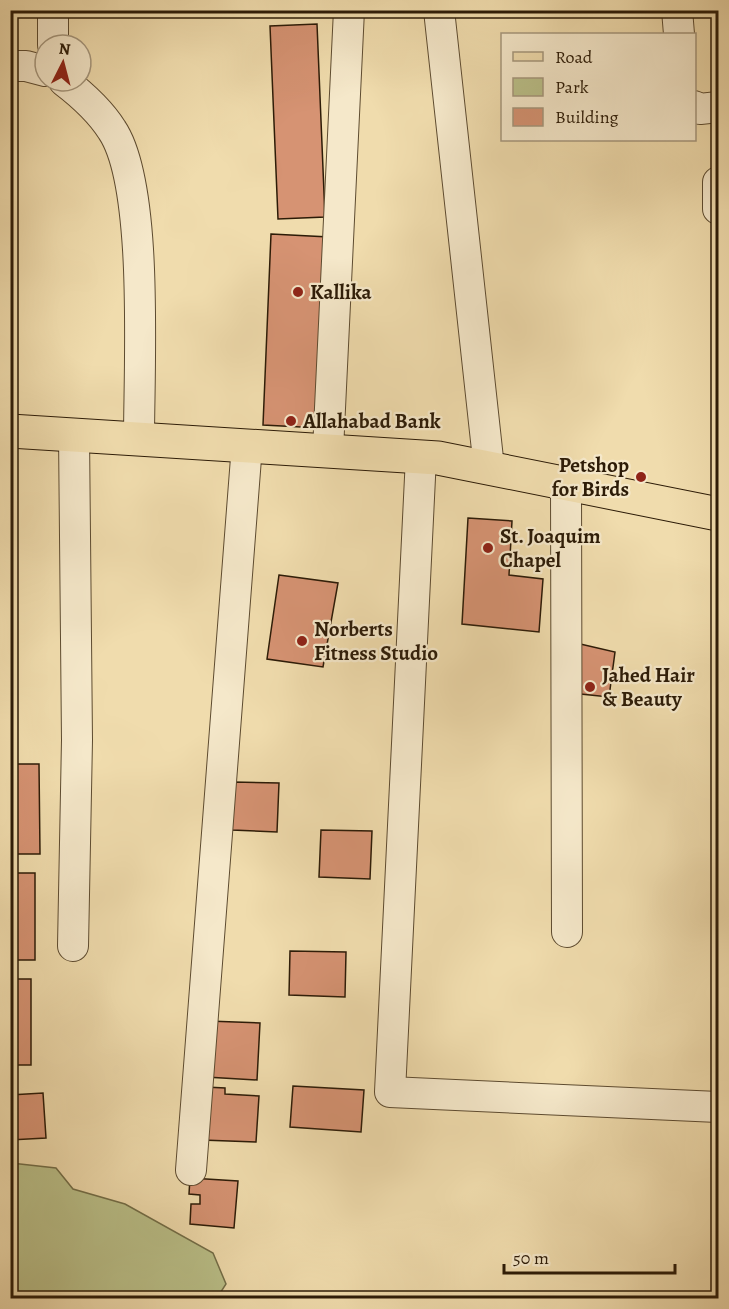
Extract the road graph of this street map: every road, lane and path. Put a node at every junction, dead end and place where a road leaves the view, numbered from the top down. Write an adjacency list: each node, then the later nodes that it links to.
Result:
1 (53, 10): 5 (street)
2 (349, 10): 18 (street)
3 (439, 10): 20 (street)
4 (677, 10): 6 (street)
5 (53, 33)
6 (679, 33)
7 (10, 66): 8 (street)
8 (33, 68)
9 (77, 93): 16 (street)
10 (696, 107): 11 (street)
11 (718, 107)
12 (718, 182): 13 (street)
13 (718, 209)
14 (10, 431): 15 (main road)
15 (74, 434): 16 (main road); 24 (street)
16 (139, 438): 17 (main road)
17 (247, 445): 18 (main road); 26 (street)
18 (328, 450): 19 (main road)
19 (422, 457): 20 (main road); 25 (street)
20 (489, 468): 21 (main road)
21 (567, 484): 22 (main road); 23 (street)
22 (718, 514)
23 (567, 932)
24 (73, 946)
25 (718, 1107)
26 (191, 1170)

